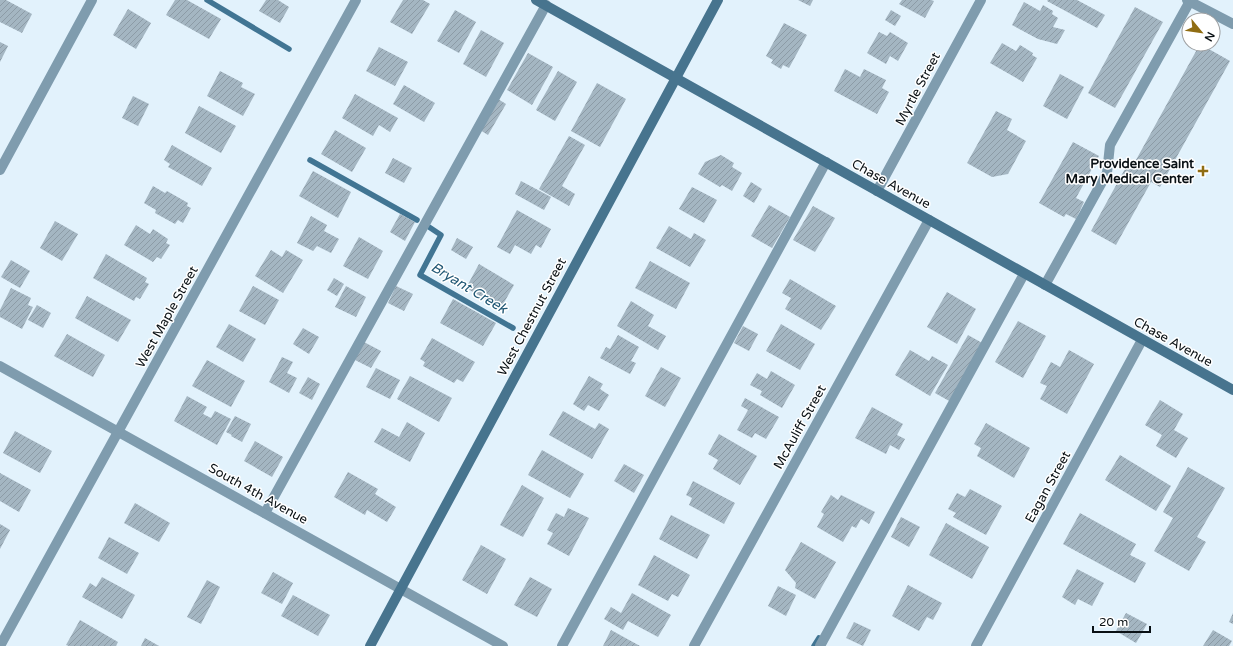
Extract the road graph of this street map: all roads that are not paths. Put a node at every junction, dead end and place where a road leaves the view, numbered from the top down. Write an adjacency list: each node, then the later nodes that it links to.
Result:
1 (92, 0): 11 (street)
2 (356, 0): 19 (street, West Maple Street)
3 (536, 0): 7 (street, Chase Avenue)
4 (718, 0): 9 (street, West Chestnut Street)
5 (981, 0): 12 (street, Myrtle Street)
6 (1188, 1): 8 (street); 15 (street)
7 (546, 5): 9 (street, Chase Avenue); 20 (street)
8 (1233, 24)
9 (676, 78): 10 (street, Chase Avenue); 21 (street, West Chestnut Street)
10 (826, 162): 12 (street, Chase Avenue); 25 (street)
11 (0, 170)
12 (878, 191): 13 (street, Chase Avenue)
13 (929, 220): 14 (street, Chase Avenue); 26 (street, McAuliff Street)
14 (1024, 274): 15 (street, Chase Avenue); 27 (street)
15 (1045, 285): 16 (street, Chase Avenue)
16 (1142, 340): 18 (street, Chase Avenue); 28 (street, Eagan Street)
17 (0, 366): 19 (street, South 4th Avenue)
18 (1233, 390)
19 (118, 432): 20 (street, South 4th Avenue); 22 (street, West Maple Street)
20 (265, 513): 21 (street, South 4th Avenue)
21 (401, 589): 23 (street, West Chestnut Street); 24 (street, South 4th Avenue)
22 (0, 646)
23 (370, 646)
24 (503, 646)
25 (562, 646)
26 (694, 646)
27 (820, 646)
28 (976, 646)

